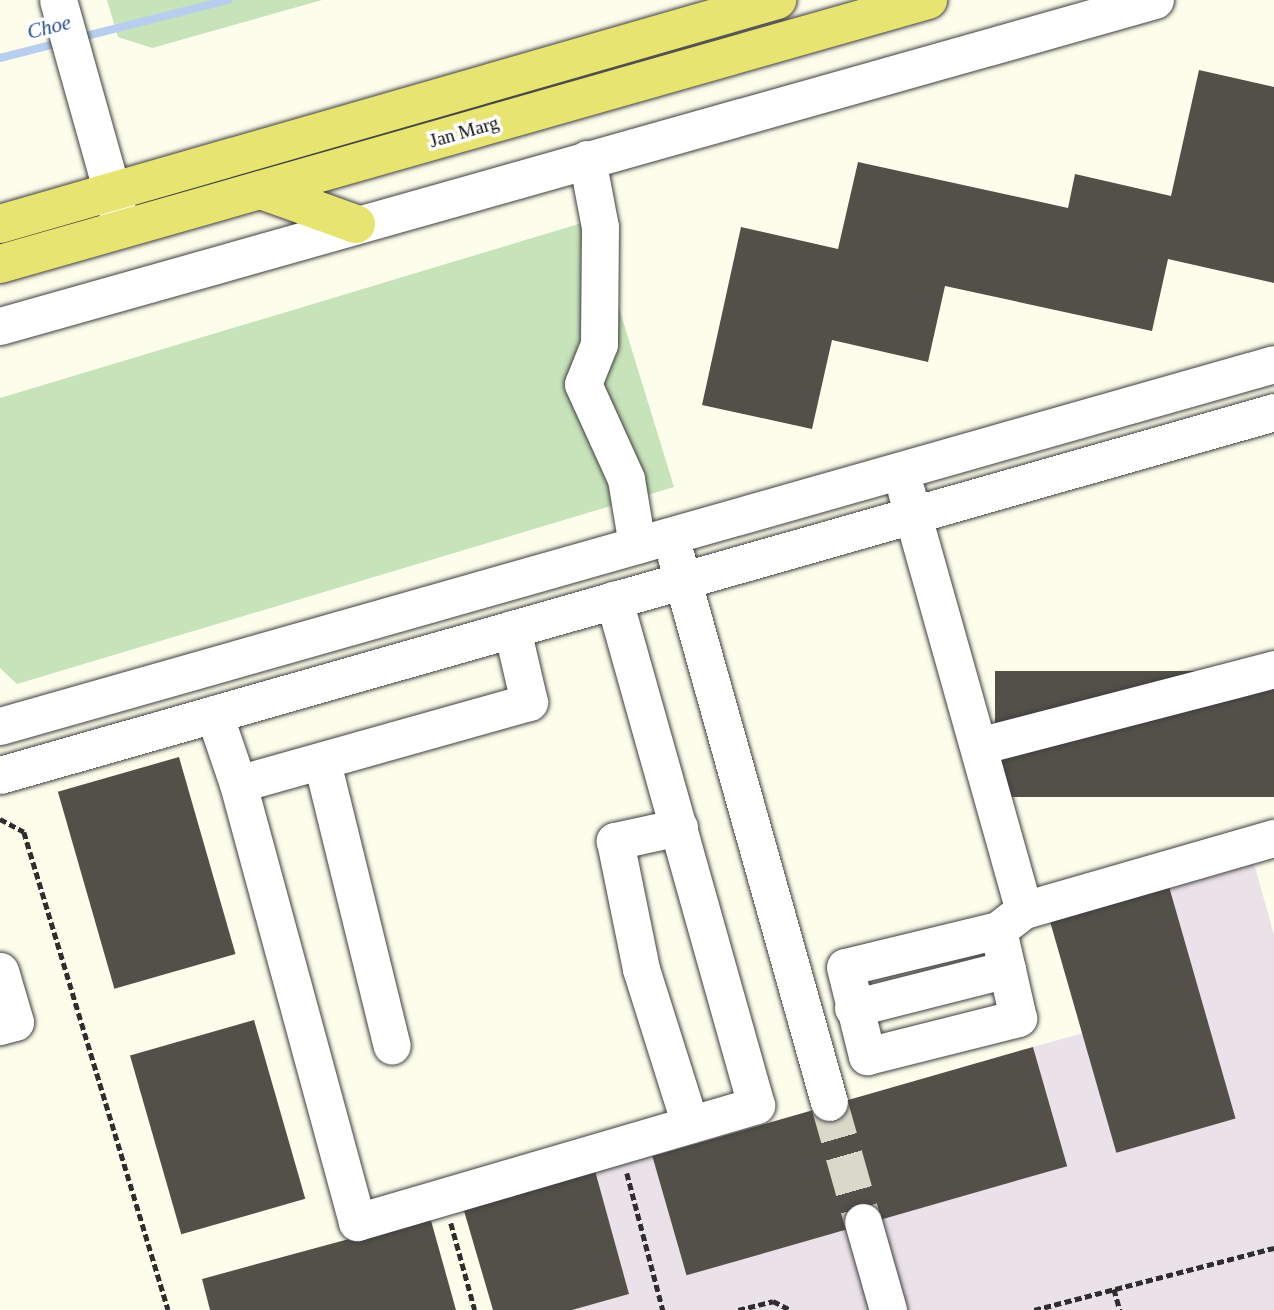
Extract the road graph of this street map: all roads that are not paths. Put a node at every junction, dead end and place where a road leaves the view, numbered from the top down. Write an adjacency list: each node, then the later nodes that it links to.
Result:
1 (58, 0): 7 (street)
2 (777, 0): 7 (main road)
3 (928, 0): 6 (main road, Jan Marg)
4 (1155, 0): 5 (street)
5 (587, 159): 9 (street); 17 (street)
6 (261, 190): 9 (main road); 10 (main road, Jan Marg)
7 (112, 191): 8 (main road); 10 (street)
8 (0, 224)
9 (356, 224): 12 (street)
10 (122, 228): 11 (main road, Jan Marg)
11 (0, 264)
12 (0, 326)
13 (1274, 364): 15 (street)
14 (1274, 412): 16 (street)
15 (900, 470): 16 (street); 17 (street)
16 (913, 515): 18 (street); 24 (street)
17 (654, 540): 18 (street); 23 (street)
18 (683, 581): 19 (street); 36 (street)
19 (614, 600): 20 (street); 28 (street)
20 (512, 629): 22 (street); 25 (street)
21 (1274, 669): 24 (street)
22 (214, 714): 26 (street); 27 (street)
23 (4, 720)
24 (979, 746): 30 (street)
25 (322, 762): 27 (street); 35 (street)
26 (0, 775)
27 (238, 784): 37 (street)
28 (679, 827): 37 (street); 37 (street)
29 (1274, 838): 30 (street)
30 (1011, 920): 31 (street); 33 (street)
31 (1007, 969): 33 (street); 33 (street)
32 (0, 971): 34 (street)
33 (853, 1008)
34 (0, 1026)
35 (392, 1046)
36 (829, 1102)
37 (690, 1124)
38 (863, 1222): 39 (street)
39 (888, 1310)

